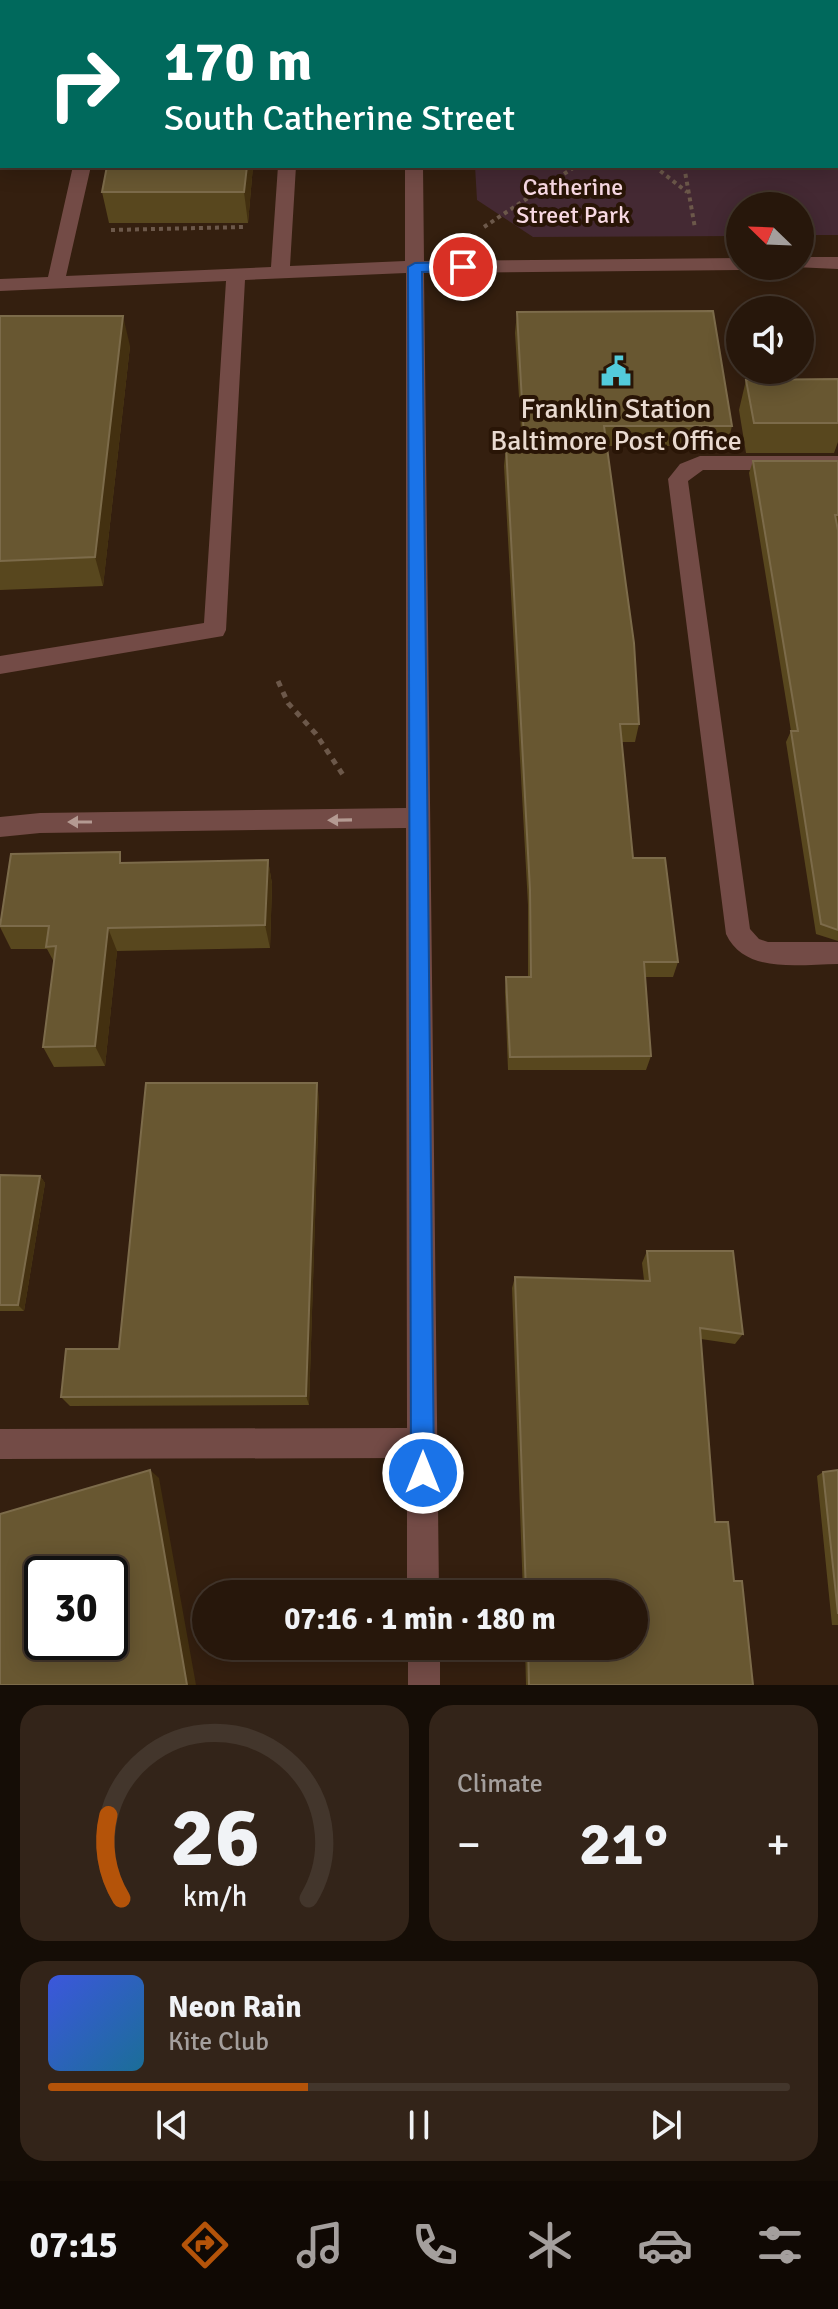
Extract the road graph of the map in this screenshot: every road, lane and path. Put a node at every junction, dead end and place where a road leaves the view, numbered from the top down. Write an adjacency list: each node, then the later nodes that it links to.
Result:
1 (82, 168): 19 (street)
2 (287, 168): 16 (street)
3 (414, 168): 15 (street)
4 (573, 168): 10 (path)
5 (656, 168): 7 (path)
6 (684, 168): 7 (path)
7 (689, 194): 11 (path)
8 (257, 227): 9 (path)
9 (111, 230)
10 (476, 232)
11 (697, 241)
12 (814, 263): 13 (street)
13 (838, 263)
14 (726, 264): 15 (street)
15 (415, 267): 16 (street); 24 (street)
16 (280, 274): 17 (street)
17 (236, 276): 19 (street); 21 (street)
18 (0, 285): 19 (street)
19 (55, 285)
20 (838, 463): 26 (street)
21 (0, 665)
22 (278, 681): 23 (path)
23 (350, 786)
24 (418, 818): 25 (street, one-way to 25); 27 (street)
25 (0, 827)
26 (838, 953)
27 (422, 1443): 28 (street); 29 (street)
28 (0, 1444)
29 (423, 1580)
30 (424, 1660): 31 (street)
31 (424, 1685)

